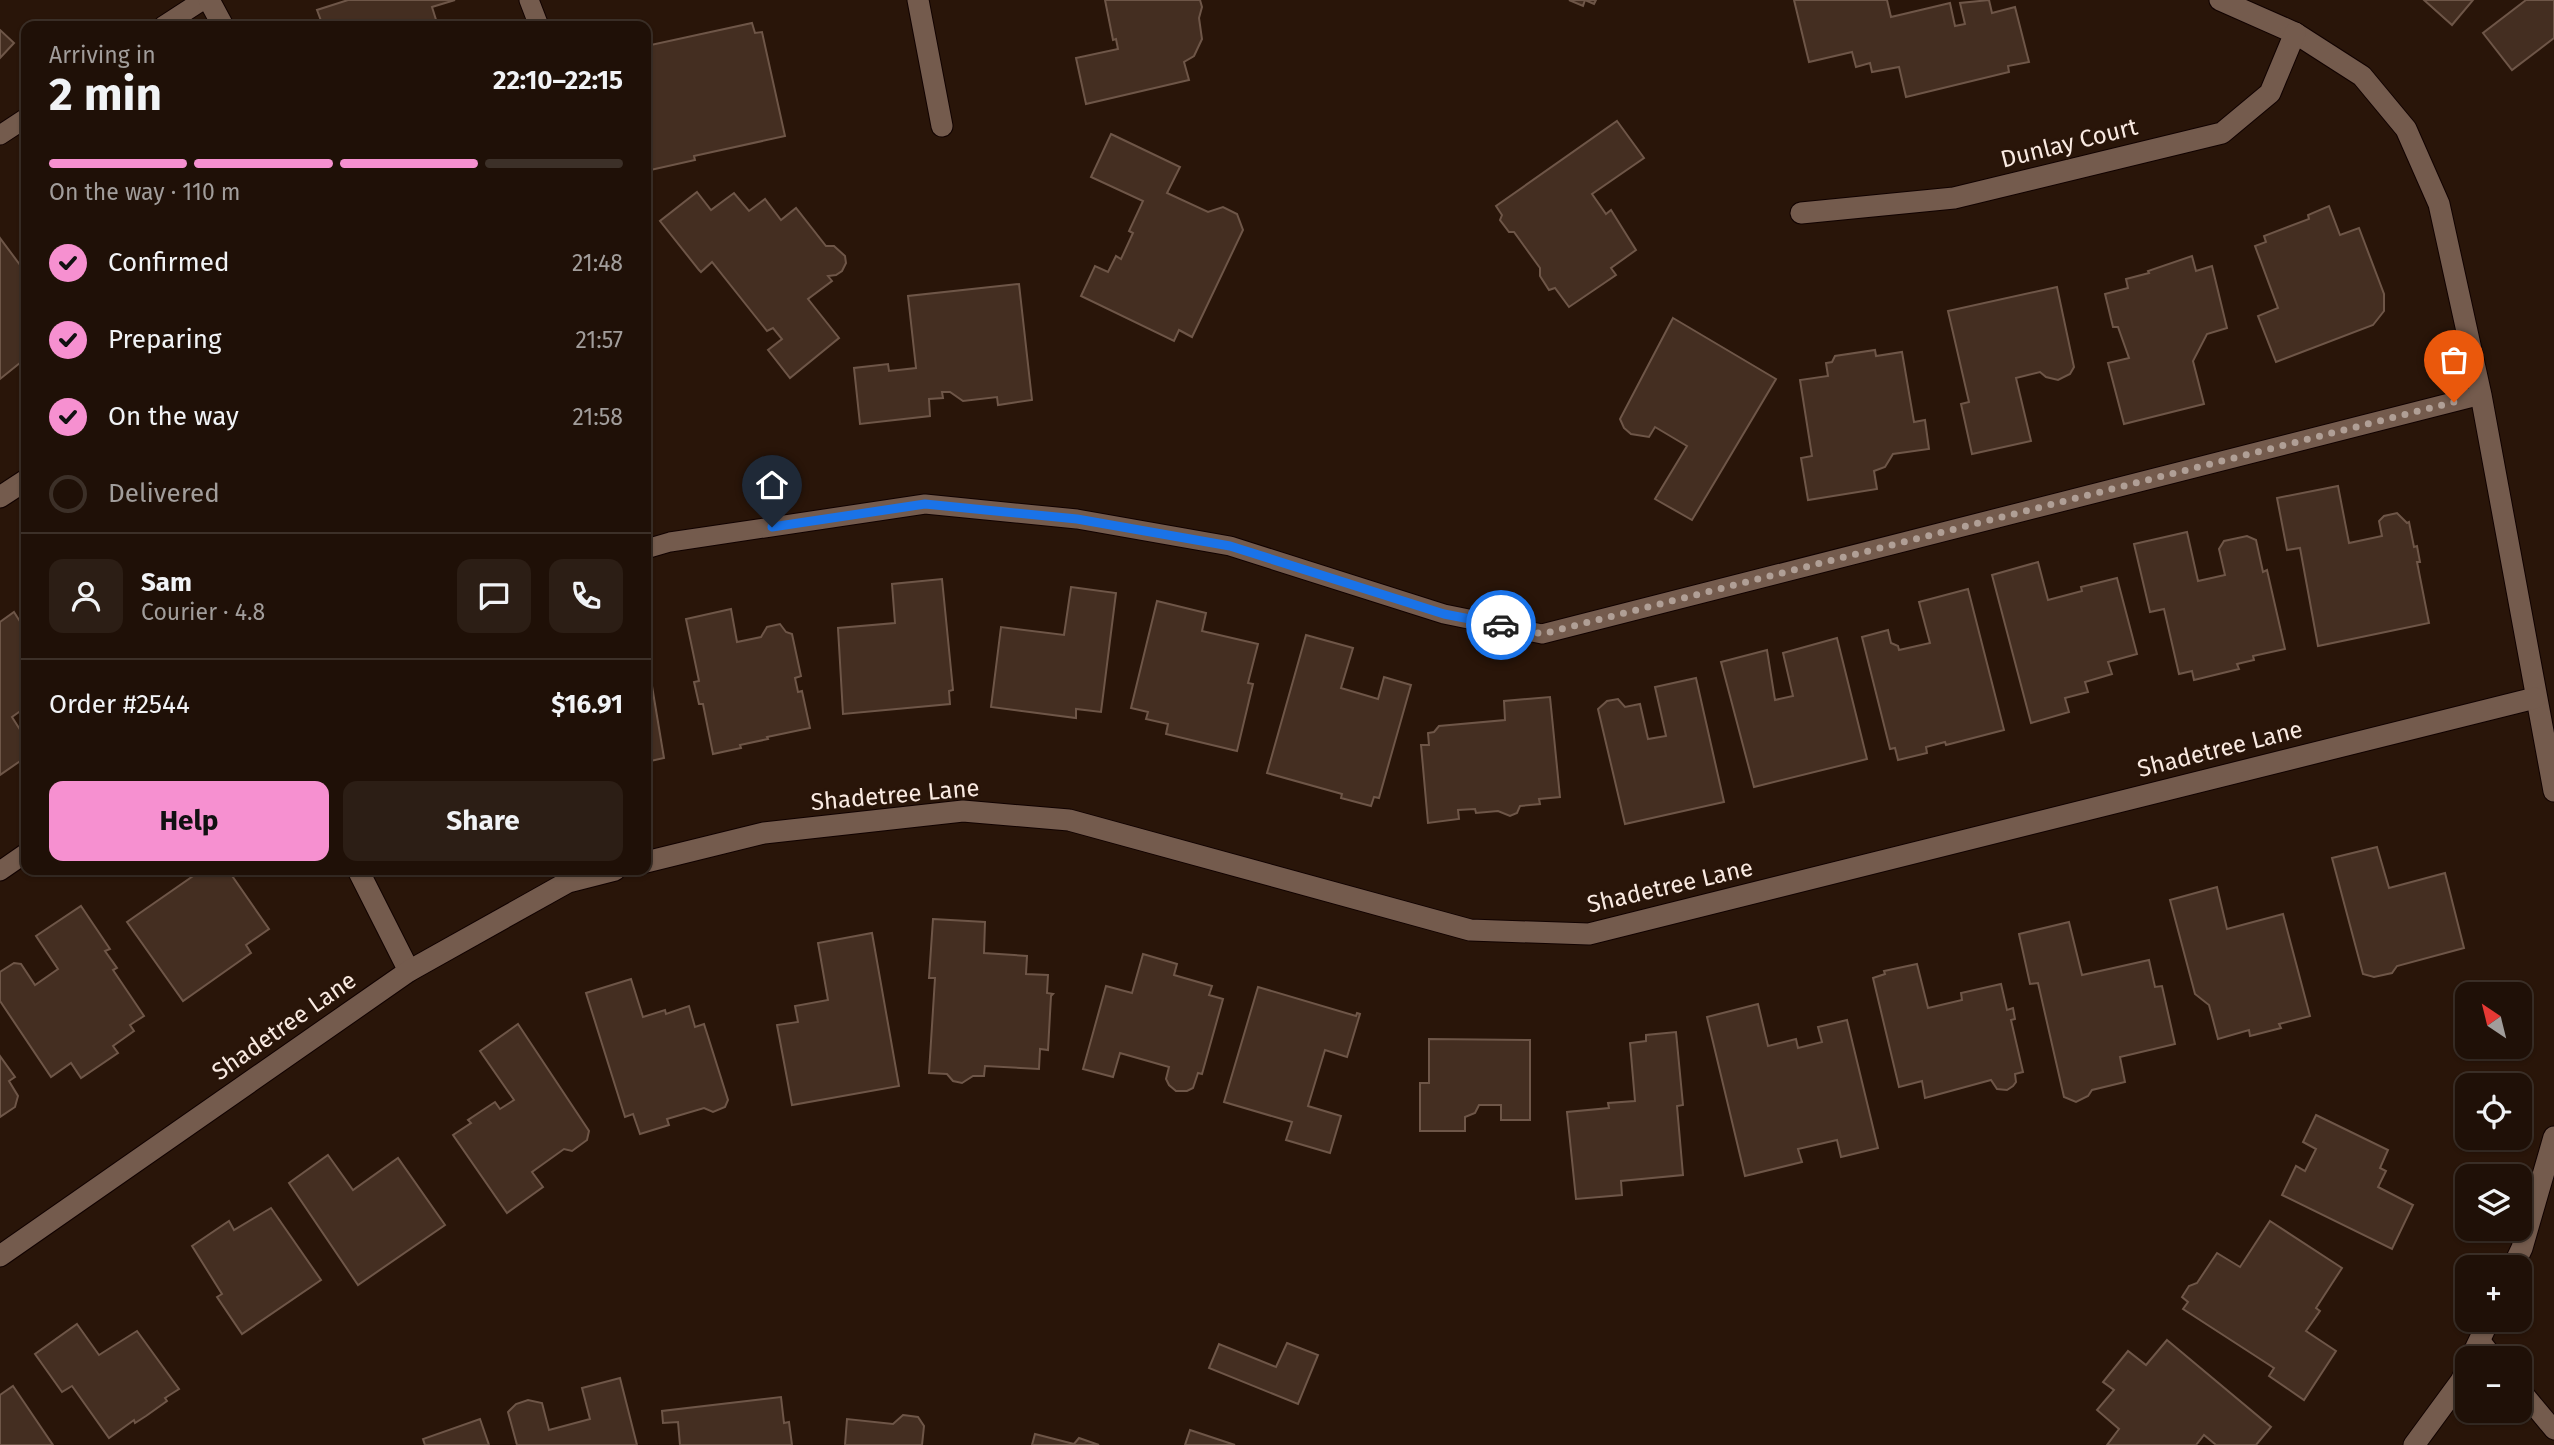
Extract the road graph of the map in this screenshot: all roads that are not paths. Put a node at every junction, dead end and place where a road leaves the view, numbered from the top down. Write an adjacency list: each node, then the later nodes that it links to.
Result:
1 (202, 0): 6 (lane)
2 (209, 0): 7 (street)
3 (529, 0): 8 (lane)
4 (918, 0): 11 (street)
5 (2220, 0): 9 (street)
6 (170, 21)
7 (220, 21)
8 (537, 21)
9 (2295, 33): 13 (street, Dunlay Court); 14 (street)
10 (21, 121): 12 (lane)
11 (942, 127)
12 (0, 135)
13 (1801, 213)
14 (2480, 395): 17 (lane); 18 (street)
15 (21, 483): 16 (street)
16 (0, 497)
17 (651, 548)
18 (2535, 698): 19 (street); 21 (street, Shadetree Lane)
19 (2554, 791)
20 (21, 856): 22 (lane)
21 (651, 861)
22 (0, 871)
23 (361, 875): 25 (street)
24 (595, 875): 25 (street, Shadetree Lane)
25 (409, 971): 28 (street, Shadetree Lane)
26 (2554, 1136): 27 (street)
27 (2519, 1255)
28 (0, 1256)
29 (2455, 1388): 32 (street)
30 (2532, 1403): 31 (lane)
31 (2554, 1430)
32 (2414, 1445)

